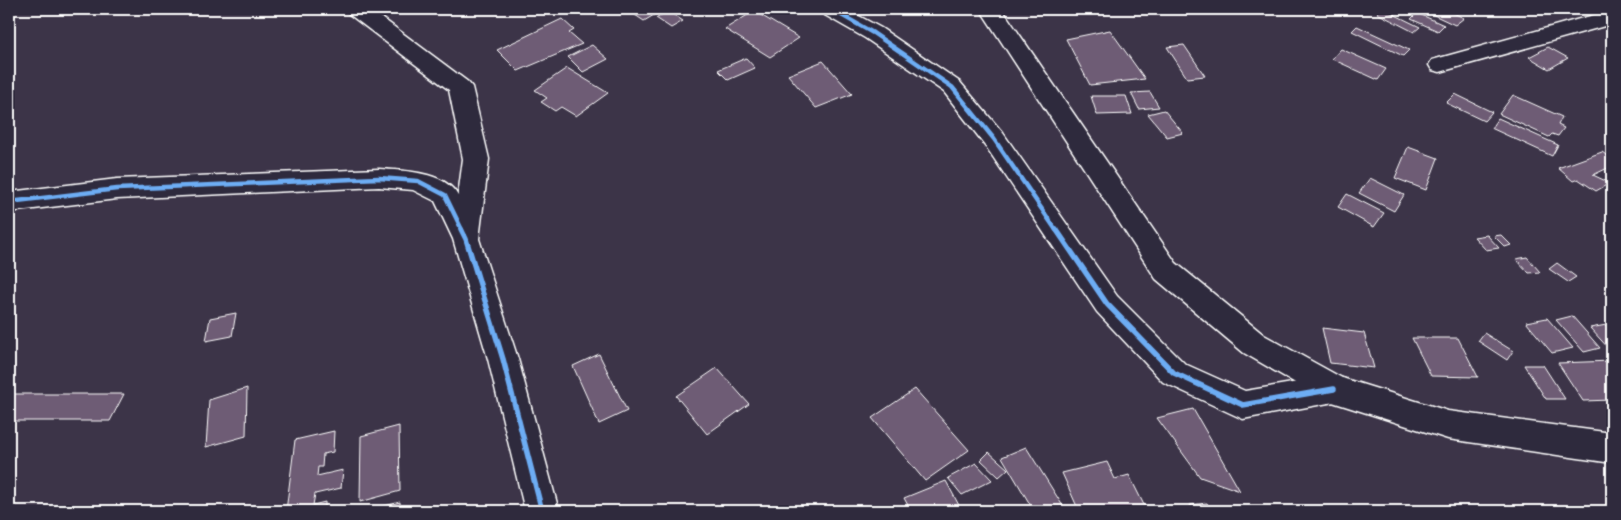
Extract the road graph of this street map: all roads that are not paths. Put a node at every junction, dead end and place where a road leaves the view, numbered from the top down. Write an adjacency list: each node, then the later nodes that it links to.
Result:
1 (357, 9): 7 (street)
2 (831, 9): 8 (street)
3 (991, 9): 8 (street)
4 (1612, 17): 5 (street)
5 (1440, 65)
6 (9, 202): 7 (street)
7 (466, 239): 10 (street)
8 (1334, 389): 9 (street)
9 (1612, 448)
10 (542, 511)

